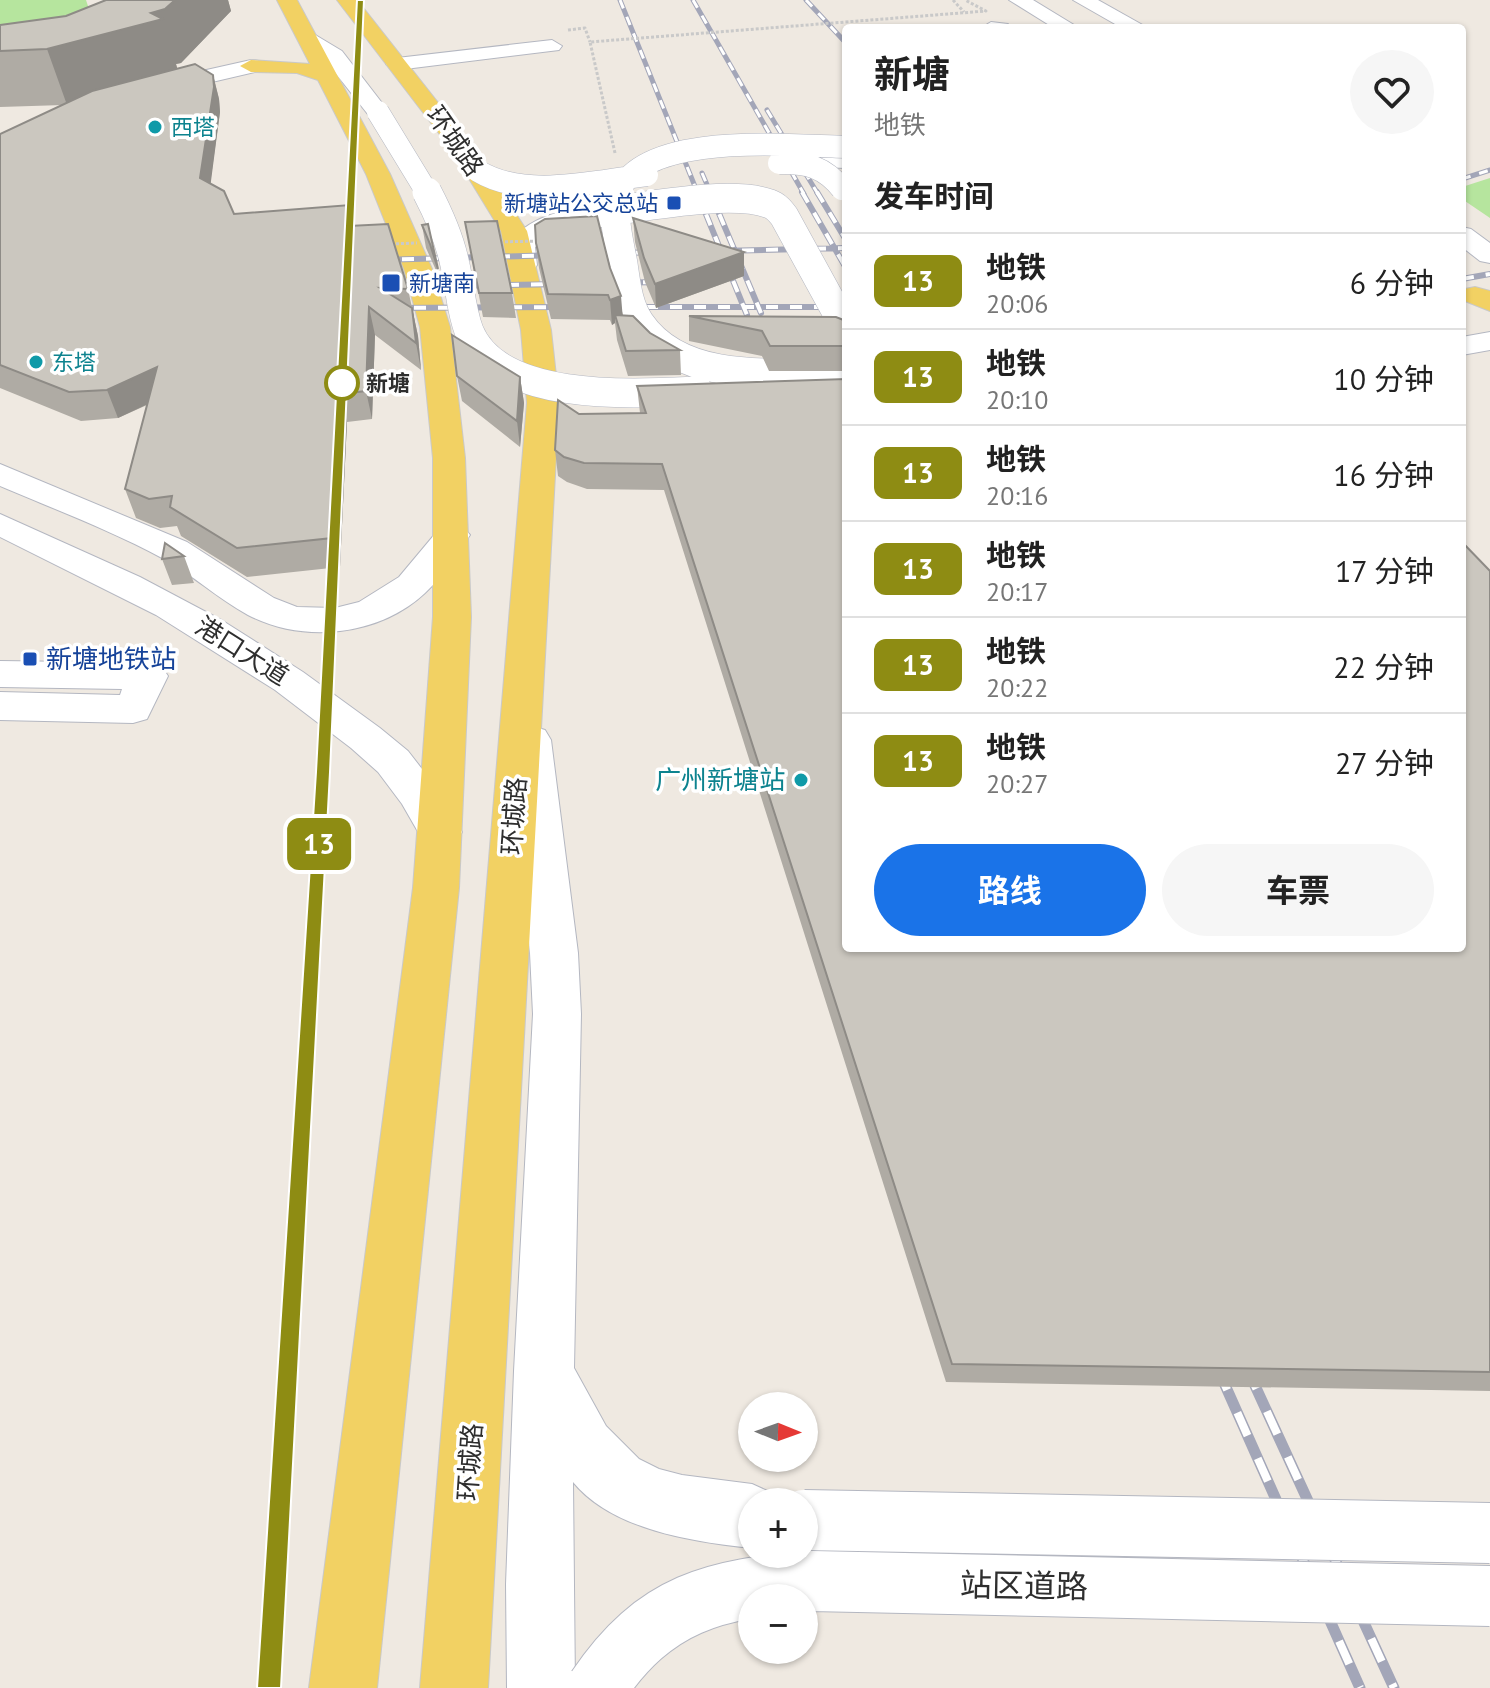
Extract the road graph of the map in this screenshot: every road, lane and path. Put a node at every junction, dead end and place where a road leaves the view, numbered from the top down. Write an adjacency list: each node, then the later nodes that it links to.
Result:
1 (287, 0): 10 (main road)
2 (347, 0): 12 (main road, 环城路)
3 (953, 0): 7 (path)
4 (965, 0): 7 (path, bridge)
5 (1019, 0): 8 (street)
6 (1083, 0): 9 (street)
7 (964, 12): 17 (path, bridge)
8 (1062, 24)
9 (1130, 24)
10 (305, 32): 13 (main road); 14 (main road); 34 (street, bridge)
11 (552, 46): 12 (street)
12 (397, 64): 20 (main road, 环城路)
13 (251, 66): 14 (main road); 15 (street)
14 (325, 75): 38 (main road)
15 (124, 96)
16 (842, 147): 30 (street, bridge)
17 (616, 157)
18 (800, 161): 19 (street); 20 (street, bridge); 21 (street, bridge)
19 (842, 161)
20 (478, 171): 25 (main road, 环城路, bridge)
21 (842, 189)
22 (1466, 238): 26 (street)
23 (423, 243): 24 (path, bridge)
24 (392, 244)
25 (517, 249): 25 (path, bridge); 27 (street, bridge); 42 (main road, 环城路)
26 (1490, 255)
27 (842, 322)
28 (1490, 341): 29 (street)
29 (1466, 345)
30 (689, 359): 31 (street, bridge); 33 (street, bridge)
31 (842, 371)
32 (842, 387): 33 (street)
33 (777, 388): 34 (street, bridge)
34 (649, 393): 35 (street, bridge)
35 (722, 402)
36 (0, 474): 39 (street, 港口大道)
37 (0, 524): 40 (street, 港口大道)
38 (452, 535): 39 (street, 港口大道); 44 (main road)
39 (176, 551): 40 (street)
40 (131, 584): 44 (street, 港口大道)
41 (0, 674): 43 (street)
42 (524, 685): 45 (street); 51 (main road, 环城路)
43 (0, 706)
44 (440, 832): 50 (main road)
45 (544, 1371): 46 (street); 52 (street)
46 (738, 1515)
47 (818, 1520): 48 (street, bridge)
48 (1490, 1533)
49 (1490, 1596): 53 (street, 站区道路, bridge)
50 (343, 1688)
51 (454, 1688)
52 (541, 1688)
53 (597, 1688)

